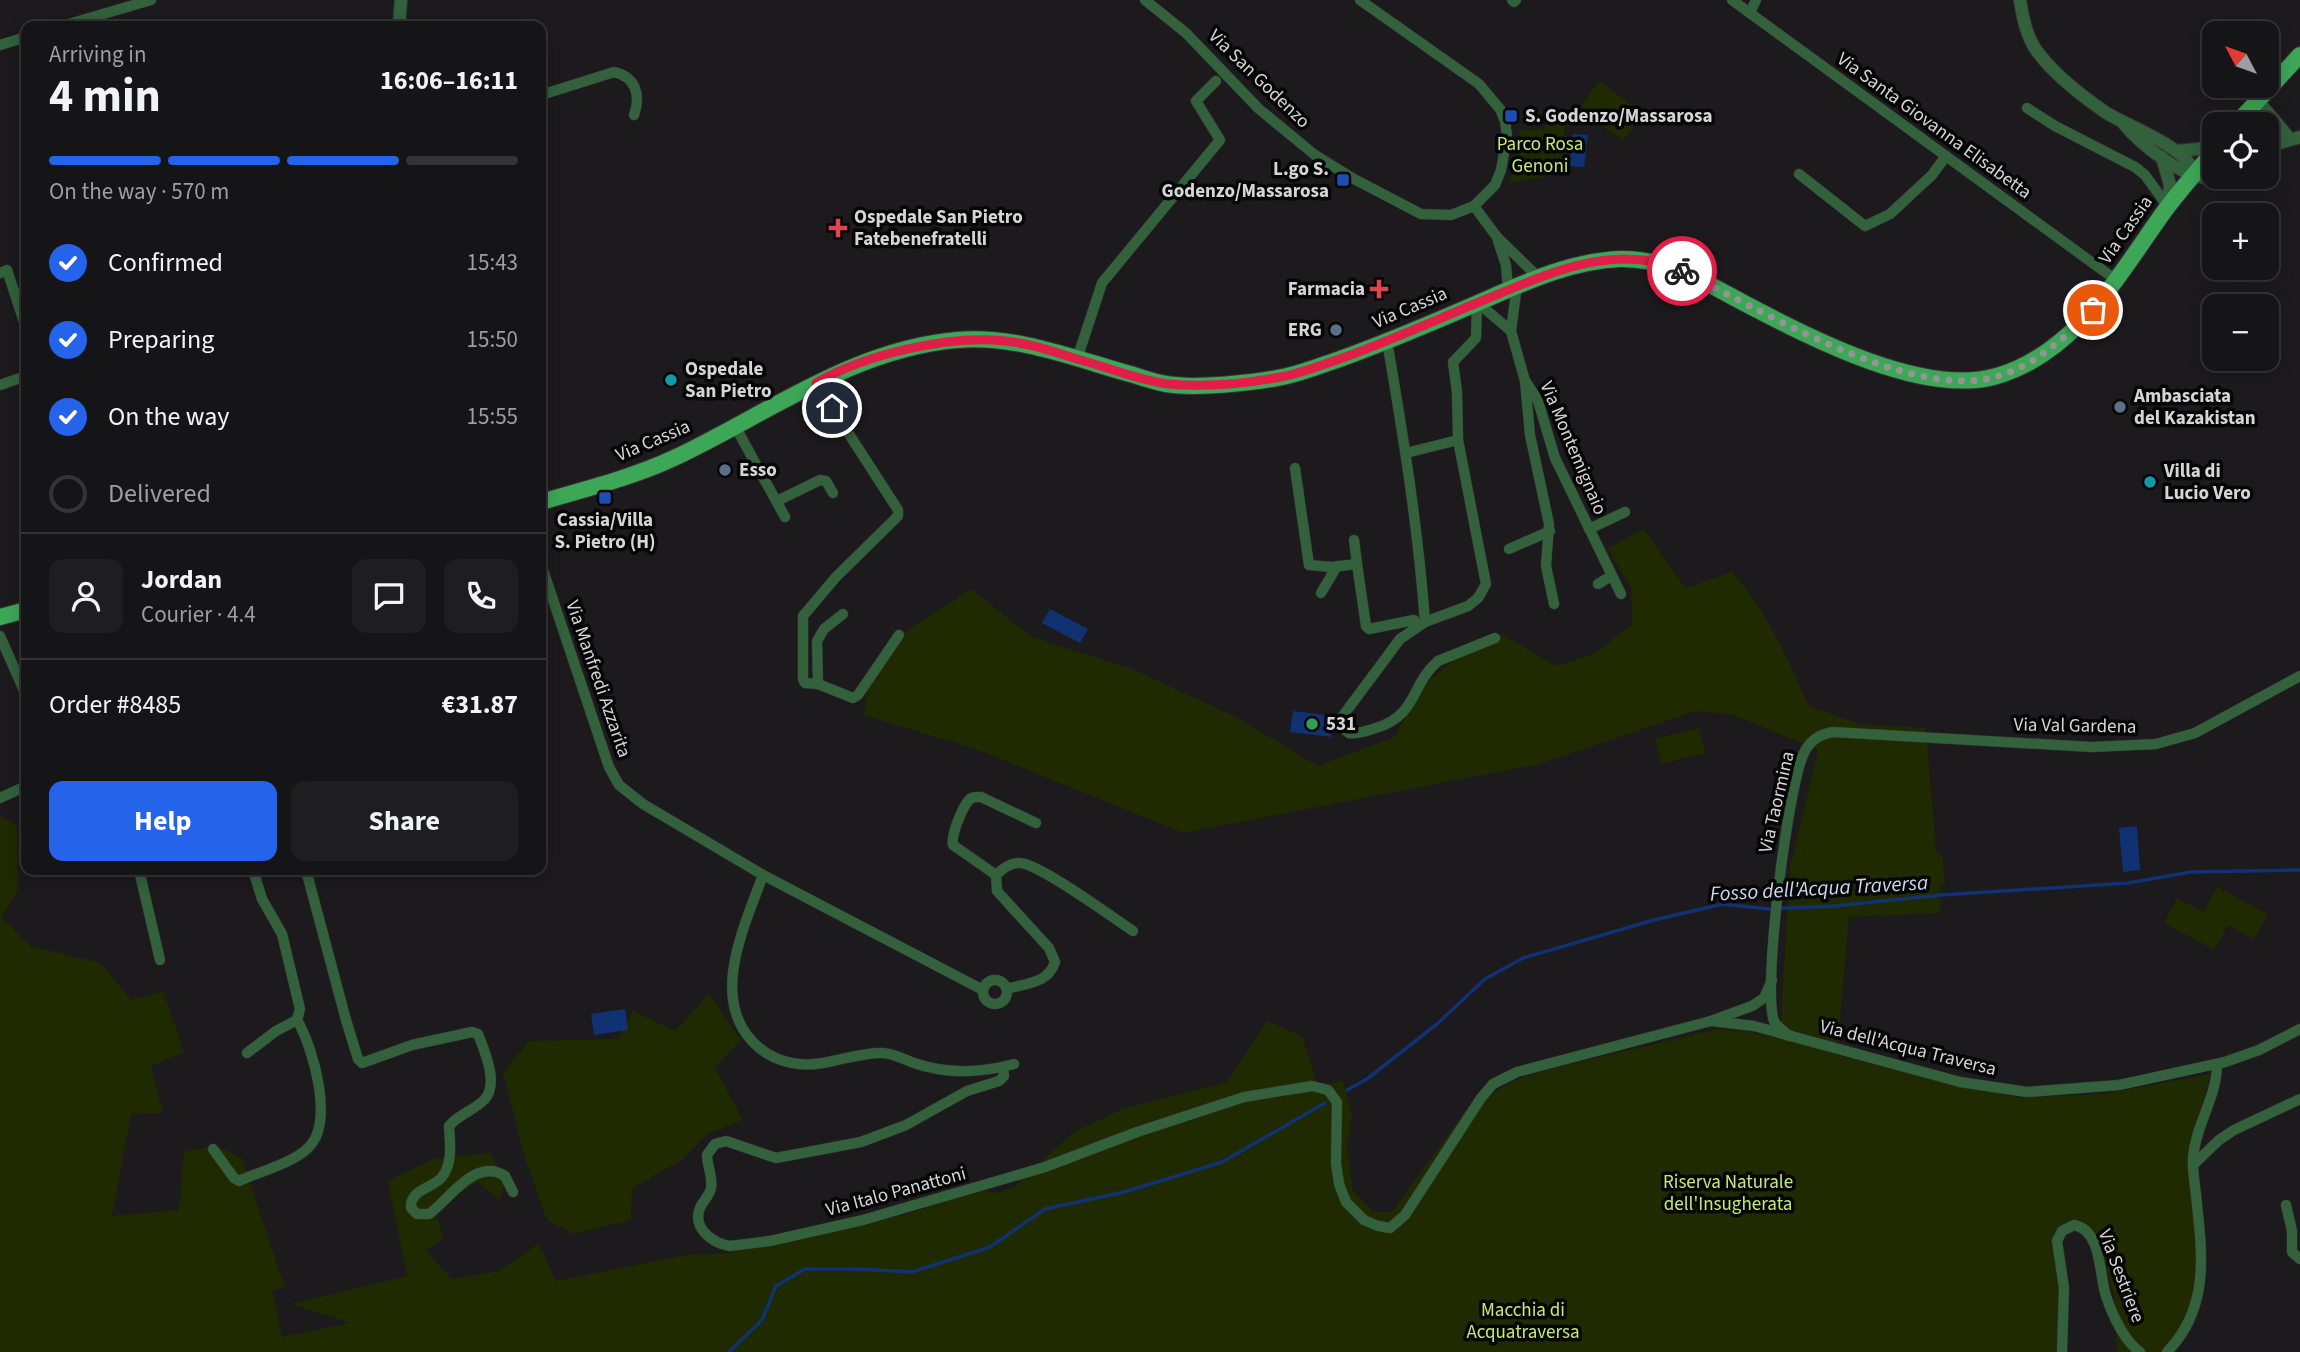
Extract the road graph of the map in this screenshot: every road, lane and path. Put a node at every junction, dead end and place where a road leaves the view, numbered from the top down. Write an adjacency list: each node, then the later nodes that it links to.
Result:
1 (150, 0): 9 (street)
2 (401, 0): 10 (street)
3 (1145, 0): 30 (street, Via San Godenzo)
4 (1360, 0): 30 (street)
5 (1732, 0): 8 (street, Via Santa Giovanna Elisabetta)
6 (1756, 0): 8 (street)
7 (2020, 0): 20 (street)
8 (1750, 13): 24 (street, Via Santa Giovanna Elisabetta)
9 (79, 21)
10 (399, 21)
11 (21, 39): 12 (street)
12 (0, 45)
13 (2300, 55): 16 (main road)
14 (1216, 81): 41 (street)
15 (546, 93): 19 (street)
16 (2257, 100): 18 (main road); 21 (street)
17 (2027, 108): 31 (street)
18 (2246, 112)
19 (634, 115)
20 (2124, 124): 23 (street); 25 (street)
21 (2295, 138)
22 (2202, 148): 23 (street)
23 (2176, 151): 28 (street)
24 (1946, 156): 27 (street); 35 (street, Via Santa Giovanna Elisabetta)
25 (2162, 157): 28 (street); 31 (street)
26 (2202, 165): 28 (main road, Via Cassia)
27 (1799, 174)
28 (2194, 175): 29 (street); 31 (main road, Via Cassia)
29 (2202, 177)
30 (1474, 206): 32 (street)
31 (2168, 207): 35 (main road, Via Cassia)
32 (1497, 237): 34 (street); 36 (street, Via Montemignaio)
33 (4, 272): 38 (street)
34 (1538, 276): 35 (main road, Via Cassia); 36 (main road, Via Cassia)
35 (2116, 280)
36 (1513, 287): 37 (main road, Via Cassia); 39 (street, Via Montemignaio)
37 (1477, 303): 39 (street); 40 (main road, Via Cassia); 47 (street)
38 (21, 315)
39 (1511, 331): 43 (street, Via Montemignaio)
40 (1387, 341): 41 (main road, Via Cassia); 48 (street)
41 (1077, 359): 44 (main road, Via Cassia)
42 (21, 378): 45 (street)
43 (1525, 381): 55 (street, Via Montemignaio); 56 (street, Via Montemignaio)
44 (816, 383): 46 (main road, Via Cassia); 76 (street)
45 (0, 385)
46 (735, 426): 51 (main road, Via Cassia); 52 (street)
47 (1458, 440): 48 (street); 70 (street)
48 (1406, 453): 70 (street)
49 (1295, 468): 60 (street)
50 (833, 493): 52 (street)
51 (546, 500)
52 (777, 501): 54 (street)
53 (1625, 512): 55 (street, Via Montemignaio)
54 (785, 516)
55 (1589, 529): 61 (street, Via Montemignaio)
56 (1550, 531): 58 (street); 66 (street, Via Montemignaio)
57 (1354, 541): 59 (street)
58 (1509, 549)
59 (1357, 564): 60 (street); 70 (street)
60 (1337, 566): 64 (street)
61 (1611, 576): 63 (street); 65 (street, Via Montemignaio)
62 (546, 579): 84 (street, Via Manfredi Azzarita)
63 (1598, 584)
64 (1321, 593)
65 (1621, 594)
66 (1555, 604)
67 (21, 611): 69 (main road)
68 (843, 614): 76 (street)
69 (0, 617)
70 (1422, 624): 73 (street)
71 (899, 635): 76 (street)
72 (0, 636): 75 (street)
73 (1495, 638)
74 (2300, 676): 77 (street, Via Val Gardena)
75 (21, 684)
76 (818, 684)
77 (1833, 732): 88 (street, Via Taormina)
78 (21, 788): 79 (street)
79 (0, 798)
80 (1036, 823): 85 (street)
81 (140, 875): 87 (street)
82 (255, 875): 91 (street)
83 (307, 875): 102 (street)
84 (763, 875): 90 (street); 98 (street, Via Italo Panattoni)
85 (996, 876): 86 (street); 89 (street)
86 (1133, 931)
87 (160, 960)
88 (1772, 980): 92 (street, Via dell'Acqua Traversa); 94 (street, Via Taormina)
89 (1007, 989): 90 (street); 90 (street)
90 (983, 990)
91 (296, 1020): 95 (street); 100 (street)
92 (1711, 1021): 94 (street, Via dell'Acqua Traversa); 104 (street, Via dell'Acqua Traversa)
93 (2300, 1029): 96 (street, Via dell'Acqua Traversa)
94 (1789, 1036): 96 (street, Via dell'Acqua Traversa)
95 (247, 1054)
96 (2217, 1063): 101 (street)
97 (1014, 1064): 98 (street, Via Italo Panattoni)
98 (1003, 1067): 104 (street, Via Italo Panattoni)
99 (2300, 1099): 101 (street)
100 (213, 1149)
101 (2193, 1165): 108 (street)
102 (513, 1192)
103 (2286, 1205): 105 (street)
104 (1393, 1226)
105 (2300, 1259)
106 (2062, 1352): 107 (street, Via Sestriere)
107 (2140, 1352)
108 (2167, 1352)

